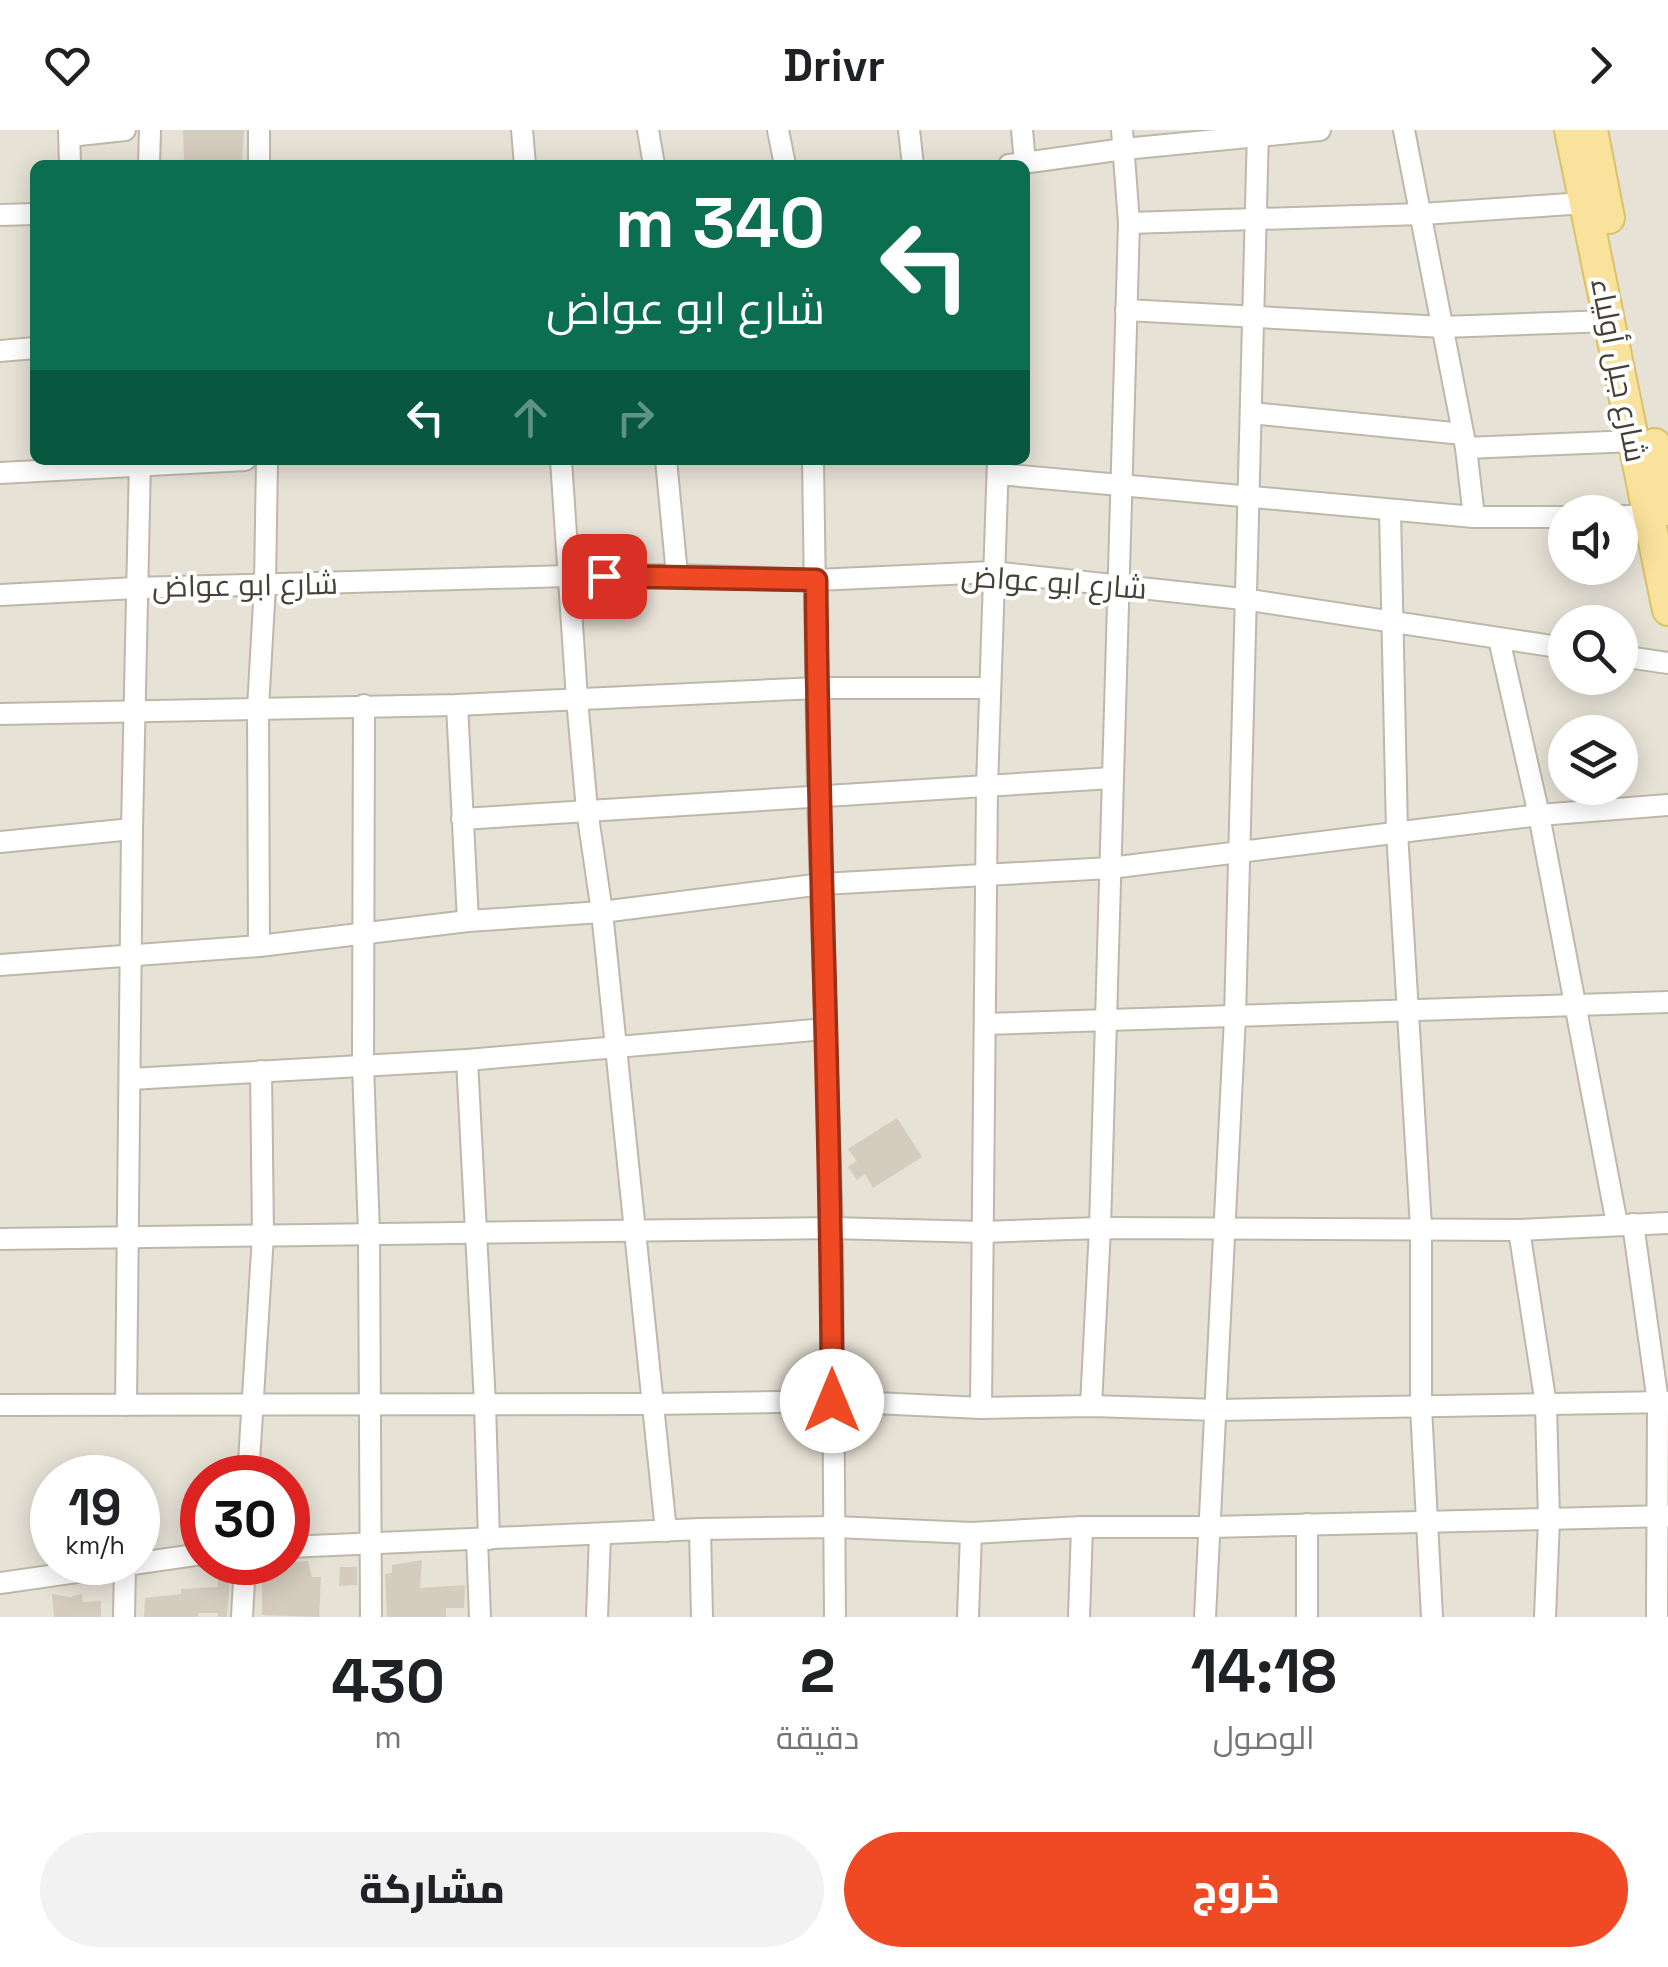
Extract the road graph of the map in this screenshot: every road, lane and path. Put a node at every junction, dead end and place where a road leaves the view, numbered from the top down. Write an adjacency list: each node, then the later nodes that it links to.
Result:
1 (124, 130): 13 (street)
2 (150, 130): 17 (street)
3 (259, 130): 18 (street)
4 (522, 130): 19 (street)
5 (648, 130): 20 (street)
6 (778, 130): 21 (street)
7 (909, 130): 22 (street)
8 (1022, 130): 23 (street)
9 (1320, 130): 14 (street)
10 (1404, 130): 27 (street)
11 (1570, 130): 25 (main road, شارع جبل أولياء)
12 (1592, 130): 51 (main road, شارع جبل أولياء)
13 (70, 133): 16 (street)
14 (1258, 134): 15 (street); 29 (street)
15 (1123, 140): 24 (street); 30 (street)
16 (70, 160)
17 (149, 160)
18 (259, 160)
19 (525, 160)
20 (653, 160)
21 (784, 160)
22 (912, 160)
23 (1017, 160)
24 (1030, 160)
25 (1585, 203): 27 (street); 33 (main road, شارع جبل أولياء)
26 (30, 214): 28 (street)
27 (1422, 214): 29 (street); 34 (street)
28 (0, 216)
29 (1254, 218): 30 (street); 32 (street)
30 (1129, 223): 31 (street)
31 (1126, 310): 32 (street); 48 (street)
32 (1254, 316): 34 (street); 37 (street)
33 (1610, 321): 34 (street); 39 (main road, شارع جبل أولياء)
34 (1443, 327): 38 (street)
35 (30, 349): 36 (street)
36 (0, 352)
37 (1251, 414): 38 (street); 49 (street)
38 (1464, 441): 39 (street); 53 (street)
39 (1634, 441): 51 (main road, شارع جبل أولياء)
40 (112, 465): 47 (street)
41 (140, 465): 60 (street)
42 (267, 465): 58 (street)
43 (561, 465): 56 (street)
44 (666, 465): 55 (street)
45 (813, 465): 57 (street)
46 (998, 467): 48 (street); 54 (street)
47 (0, 473)
48 (1120, 483): 49 (street); 59 (street)
49 (1246, 495): 50 (street); 62 (street)
50 (1390, 510): 53 (street); 64 (street)
51 (1645, 514): 63 (main road, شارع جبل أولياء)
52 (1548, 516): 53 (street)
53 (1474, 517)
54 (992, 572): 57 (street, شارع ابو عواض); 59 (street, شارع ابو عواض); 70 (street)
55 (676, 575): 56 (street, شارع ابو عواض); 57 (street, شارع ابو عواض)
56 (568, 576): 58 (street, شارع ابو عواض); 71 (street)
57 (816, 580): 69 (street)
58 (266, 584): 60 (street, شارع ابو عواض); 74 (street)
59 (1117, 585): 62 (street, شارع ابو عواض); 77 (street)
60 (136, 588): 61 (street, شارع ابو عواض); 76 (street)
61 (0, 596)
62 (1244, 599): 64 (street, شارع ابو عواض); 87 (street)
63 (1668, 610)
64 (1392, 620): 65 (street, شارع ابو عواض); 85 (street)
65 (1500, 639): 66 (street, شارع ابو عواض); 82 (street)
66 (1548, 646)
67 (1638, 659): 68 (street)
68 (1668, 663)
69 (817, 688): 70 (street); 71 (street); 79 (street)
70 (990, 688): 78 (street)
71 (577, 700): 73 (street); 81 (street)
72 (364, 705): 73 (street); 74 (street); 93 (street)
73 (457, 705): 83 (street)
74 (258, 708): 76 (street); 94 (street)
75 (0, 714): 76 (street)
76 (135, 714): 84 (street)
77 (1112, 778): 78 (street); 88 (street)
78 (988, 787): 79 (street); 89 (street)
79 (818, 796): 81 (street); 90 (street)
80 (1668, 805): 82 (street)
81 (587, 810): 83 (street); 91 (street)
82 (1539, 815): 85 (street); 98 (street)
83 (462, 819): 92 (street)
84 (132, 829): 86 (street); 95 (street)
85 (1397, 832): 87 (street); 99 (street)
86 (0, 842)
87 (1238, 850): 88 (street); 100 (street)
88 (1110, 868): 89 (street); 101 (street)
89 (988, 876): 90 (street); 102 (street)
90 (822, 884): 91 (street); 103 (street)
91 (602, 912): 92 (street); 104 (street)
92 (468, 921): 93 (street)
93 (362, 932): 94 (street); 106 (street)
94 (259, 946): 95 (street)
95 (132, 954): 96 (street); 108 (street)
96 (0, 965)
97 (1668, 1002): 98 (street)
98 (1575, 1004): 99 (street); 110 (street)
99 (1406, 1009): 100 (street); 111 (street)
100 (1234, 1017): 101 (street); 114 (street)
101 (1104, 1022): 102 (street); 113 (street)
102 (984, 1024): 117 (street)
103 (825, 1029): 104 (street); 112 (street)
104 (617, 1047): 105 (street); 116 (street)
105 (466, 1060): 106 (street); 119 (street)
106 (363, 1066): 107 (street); 118 (street)
107 (260, 1071): 108 (street); 120 (street)
108 (130, 1079): 121 (street)
109 (1668, 1223): 110 (street)
110 (1625, 1224): 115 (street); 124 (street)
111 (1420, 1227): 114 (street); 115 (street); 133 (street)
112 (832, 1228): 116 (street); 117 (street); 123 (street)
113 (1100, 1228): 114 (street); 117 (street); 131 (street)
114 (1225, 1230): 135 (street)
115 (1519, 1230): 132 (street)
116 (637, 1231): 119 (street); 127 (street)
117 (982, 1232): 134 (street)
118 (369, 1233): 119 (street); 120 (street); 125 (street)
119 (476, 1233): 126 (street)
120 (263, 1235): 121 (street); 130 (street)
121 (129, 1238): 122 (street); 129 (street)
122 (0, 1239)
123 (832, 1401): 127 (street); 134 (street); 141 (street)
124 (1663, 1402): 132 (street); 137 (street)
125 (369, 1404): 126 (street); 130 (street); 149 (street)
126 (485, 1404): 127 (street); 148 (street)
127 (653, 1404): 145 (street)
128 (0, 1405): 129 (street)
129 (126, 1405): 130 (street)
130 (251, 1405): 136 (street)
131 (1091, 1406): 134 (street); 135 (street)
132 (1546, 1406): 133 (street); 138 (street)
133 (1421, 1407): 135 (street); 139 (street)
134 (981, 1408)
135 (1218, 1410): 143 (street)
136 (249, 1455)
137 (1663, 1516): 138 (street); 168 (street)
138 (1549, 1520): 139 (street); 167 (street)
139 (1426, 1522): 140 (street); 166 (street)
140 (1307, 1524): 143 (street); 165 (street)
141 (836, 1527): 144 (street); 146 (street); 161 (street)
142 (1082, 1527): 143 (street); 146 (street); 163 (street)
143 (1210, 1527): 164 (street)
144 (700, 1529): 145 (street); 160 (street)
145 (666, 1531): 147 (street)
146 (971, 1533): 162 (street)
147 (600, 1535): 148 (street); 159 (street)
148 (483, 1539): 149 (street); 158 (street)
149 (370, 1546): 150 (street); 157 (street)
150 (310, 1547)
151 (30, 1579): 152 (street)
152 (0, 1583)
153 (125, 1585): 155 (street)
154 (243, 1585): 156 (street)
155 (124, 1617)
156 (242, 1617)
157 (371, 1617)
158 (480, 1617)
159 (597, 1617)
160 (702, 1617)
161 (836, 1617)
162 (968, 1617)
163 (1080, 1617)
164 (1206, 1617)
165 (1307, 1617)
166 (1432, 1617)
167 (1545, 1617)
168 (1658, 1617)

